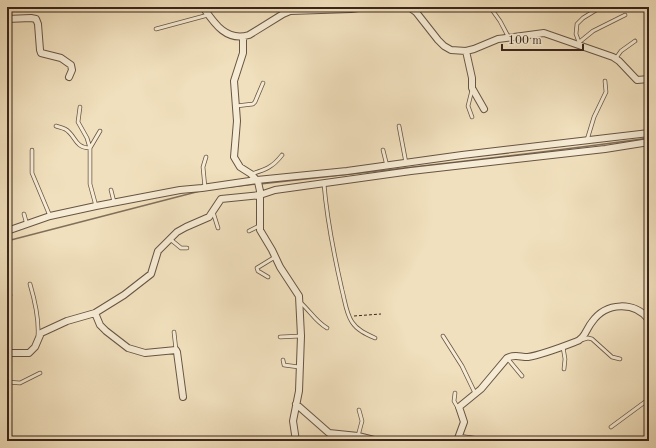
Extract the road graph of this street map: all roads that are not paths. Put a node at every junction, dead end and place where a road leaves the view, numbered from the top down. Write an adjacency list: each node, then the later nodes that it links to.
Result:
1 (203, 7): 6 (street)
2 (366, 7): 10 (street)
3 (409, 7): 14 (street)
4 (490, 7): 11 (lane)
5 (601, 7): 13 (lane)
6 (208, 15): 9 (lane); 10 (street)
7 (625, 15): 13 (lane)
8 (7, 19): 16 (street)
9 (156, 29)
10 (243, 37): 21 (street)
11 (509, 38): 13 (street); 14 (street)
12 (635, 41): 15 (lane)
13 (578, 43): 15 (street)
14 (466, 51): 20 (street)
15 (616, 58): 17 (street)
16 (69, 77)
17 (649, 79)
18 (605, 81): 29 (lane)
19 (263, 83): 21 (lane)
20 (472, 88): 23 (street); 24 (lane)
21 (236, 106): 39 (street)
22 (80, 107): 31 (lane)
23 (484, 109)
24 (472, 117)
25 (56, 126): 31 (lane)
26 (399, 126): 37 (lane)
27 (100, 131): 31 (lane)
28 (649, 134): 29 (street)
29 (586, 141): 34 (street); 37 (street)
30 (649, 142): 34 (street)
31 (90, 148): 46 (lane)
32 (32, 150): 49 (lane)
33 (383, 150): 38 (lane)
34 (584, 151): 41 (street)
35 (282, 155): 39 (lane)
36 (206, 157): 42 (lane)
37 (406, 163): 38 (street)
38 (387, 166): 40 (street)
39 (251, 174): 40 (street)
40 (258, 181): 42 (street); 44 (street)
41 (324, 184): 44 (street); 71 (lane)
42 (202, 188): 45 (street)
43 (111, 190): 45 (lane)
44 (260, 193): 47 (street); 51 (street)
45 (114, 202): 46 (street)
46 (96, 206): 49 (street)
47 (213, 212): 52 (lane); 55 (street)
48 (24, 214): 50 (lane)
49 (50, 216): 50 (street)
50 (27, 225): 53 (street)
51 (259, 226): 54 (lane); 57 (street)
52 (218, 228)
53 (7, 231)
54 (248, 231)
55 (170, 239): 56 (lane); 63 (street)
56 (186, 248)
57 (275, 257): 58 (lane); 61 (street)
58 (268, 277)
59 (30, 284): 69 (lane)
60 (10, 295): 62 (lane)
61 (300, 301): 65 (lane); 67 (street)
62 (7, 306)
63 (95, 314): 69 (street); 74 (street)
64 (649, 320): 72 (street)
65 (327, 328)
66 (174, 332): 74 (lane)
67 (301, 336): 70 (lane); 79 (street)
68 (443, 336): 85 (lane)
69 (38, 337): 75 (street)
70 (280, 337)
71 (374, 338)
72 (579, 340): 73 (street); 77 (lane)
73 (563, 347): 76 (street); 80 (lane)
74 (176, 350): 86 (street)
75 (7, 353)
76 (507, 358): 82 (lane); 85 (street)
77 (620, 359)
78 (282, 360): 79 (lane)
79 (299, 367): 88 (street)
80 (564, 369)
81 (40, 373): 83 (lane)
82 (522, 376)
83 (7, 382)
84 (455, 393): 90 (lane)
85 (475, 394): 90 (street)
86 (183, 396)
87 (649, 399): 91 (lane)
88 (296, 404): 92 (street); 94 (street)
89 (359, 410): 92 (lane)
90 (459, 410): 93 (street)
91 (611, 428)
92 (358, 436): 95 (street)
93 (458, 440): 96 (lane)
94 (296, 441)
95 (378, 441)
96 (494, 441)

